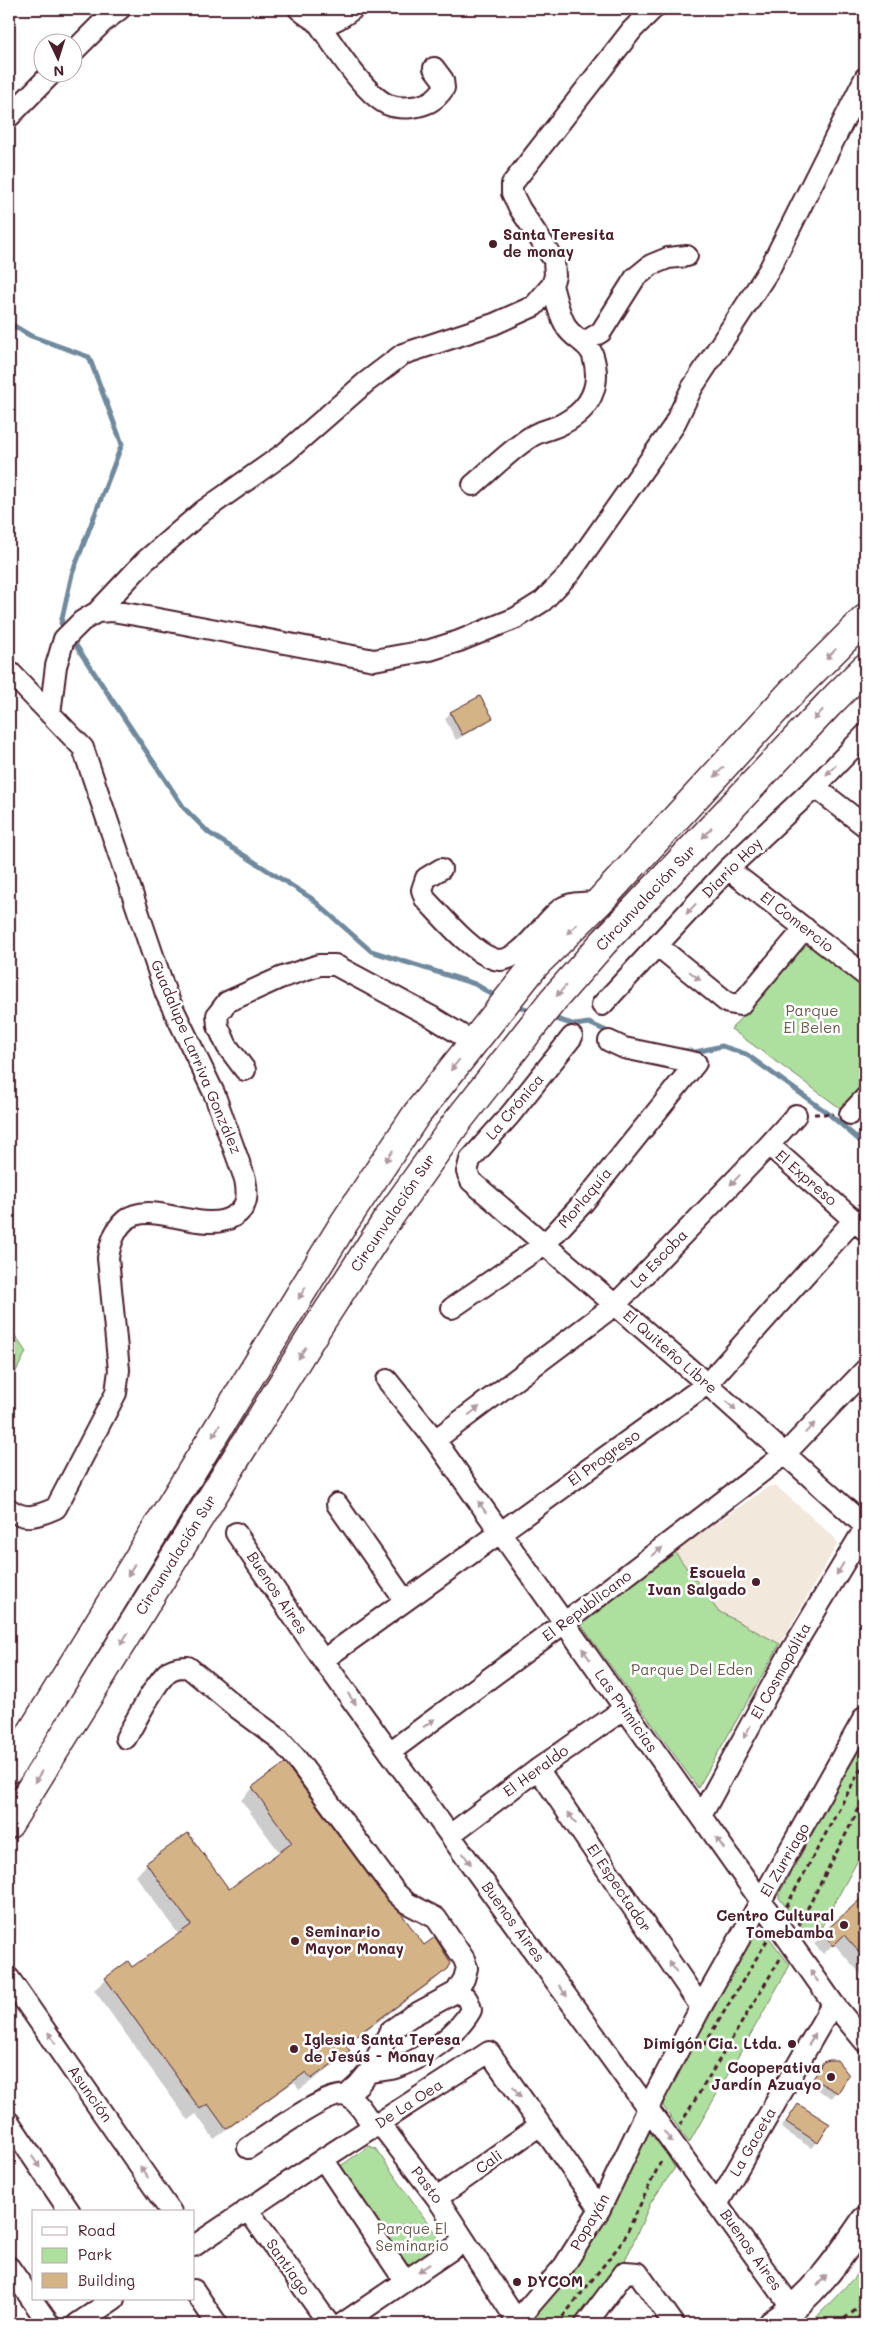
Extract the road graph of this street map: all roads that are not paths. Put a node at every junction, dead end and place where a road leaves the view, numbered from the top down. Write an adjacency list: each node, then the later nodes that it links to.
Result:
1 (120, 9): 6 (street)
2 (299, 9): 5 (street)
3 (354, 9): 5 (street)
4 (653, 9): 12 (street)
5 (318, 23): 7 (street)
6 (82, 43)
7 (434, 68)
8 (865, 78): 15 (street)
9 (43, 82): 10 (street)
10 (9, 116)
11 (687, 256): 13 (street)
12 (552, 285): 13 (street); 15 (street)
13 (583, 343): 14 (street)
14 (473, 484)
15 (97, 612): 19 (street)
16 (865, 619): 25 (highway, Circunvalación Sur, one-way to 25)
17 (865, 668): 37 (highway, Circunvalación Sur, one-way to 37)
18 (9, 671): 19 (street, Guadalupe Larriva González)
19 (50, 714): 50 (street, Guadalupe Larriva González)
20 (865, 735): 21 (street, Diario Hoy, one-way to 21)
21 (815, 787): 22 (street); 24 (street, Diario Hoy)
22 (865, 826)
23 (441, 868): 25 (street)
24 (728, 869): 26 (street, El Comercio); 27 (street, Diario Hoy, one-way to 27)
25 (599, 902): 32 (highway, Circunvalación Sur, one-way to 32)
26 (805, 928): 27 (street, one-way to 26); 28 (street, El Comercio)
27 (658, 946): 29 (street, Diario Hoy)
28 (865, 974)
29 (602, 1005)
30 (572, 1037): 39 (street, La Crónica)
31 (609, 1040): 41 (street, Morlaquía)
32 (473, 1042): 33 (street); 59 (highway, Circunvalación Sur, one-way to 59)
33 (245, 1070)
34 (865, 1098): 36 (street)
35 (796, 1114): 38 (street, La Escoba)
36 (850, 1114)
37 (445, 1138): 39 (street); 66 (highway, Circunvalación Sur, one-way to 66)
38 (769, 1145): 40 (street, El Expreso); 42 (street, La Escoba, one-way to 42)
39 (470, 1160): 41 (street, El Quiteño Libre)
40 (860, 1225): 46 (street, El Progreso)
41 (546, 1243): 42 (street, El Quiteño Libre); 43 (street, Morlaquía)
42 (615, 1305): 46 (street, El Quiteño Libre); 47 (street, La Escoba, one-way to 42)
43 (452, 1308)
44 (865, 1371): 48 (street, El Republicano, one-way to 44)
45 (387, 1380): 47 (street, Las Primicias)
46 (707, 1384): 48 (street, El Quiteño Libre, one-way to 48); 53 (street, El Progreso)
47 (435, 1440): 53 (street, Las Primicias, one-way to 47)
48 (785, 1454): 51 (street, El Quiteño Libre); 55 (street, El Republicano, one-way to 48)
49 (337, 1504): 54 (street)
50 (9, 1509)
51 (865, 1527): 65 (street, El Cosmopólita, one-way to 65)
52 (236, 1533): 56 (street, Buenos Aires)
53 (499, 1533): 54 (street, El Progreso); 55 (street, Las Primicias)
54 (405, 1601): 56 (street, El Progreso)
55 (564, 1623): 57 (street, Las Primicias, one-way to 55); 61 (street, El Republicano, one-way to 55)
56 (323, 1660): 61 (street, Buenos Aires, one-way to 61)
57 (624, 1709): 64 (street, El Heraldo); 65 (street, Las Primicias)
58 (865, 1716): 68 (street, El Zurriago)
59 (39, 1721): 62 (street); 63 (highway, Circunvalación Sur)
60 (126, 1738): 70 (street)
61 (390, 1752): 67 (street, Buenos Aires)
62 (9, 1754)
63 (9, 1769)
64 (538, 1769): 67 (street, El Heraldo); 72 (street, El Espectador, one-way to 64)
65 (701, 1816): 68 (street, Las Primicias, one-way to 65)
66 (9, 1824)
67 (450, 1835): 76 (street, Buenos Aires, one-way to 76)
68 (762, 1900): 71 (street, Las Primicias, one-way to 68); 72 (street, El Zurriago)
69 (9, 1978): 85 (street, Asunción, one-way to 69)
70 (456, 1992): 74 (street); 74 (street)
71 (834, 2003): 73 (street, Las Primicias); 83 (street, La Gaceta, one-way to 71)
72 (701, 2007): 76 (street, El Zurriago)
73 (865, 2042)
74 (369, 2072): 75 (street)
75 (346, 2096): 79 (street, Pasto); 80 (street)
76 (648, 2109): 83 (street, Buenos Aires, one-way to 83); 87 (street, Popayán)
77 (9, 2122): 84 (street, one-way to 84)
78 (540, 2125): 79 (street, De La Oea, one-way to 78); 82 (street, Cali); 87 (street, De La Oea)
79 (377, 2126): 81 (street, De La Oea); 82 (street, Pasto)
80 (248, 2148)
81 (323, 2159): 86 (street, De La Oea); 92 (street)
82 (438, 2198): 89 (street, Pasto)
83 (718, 2203): 97 (street, Buenos Aires)
84 (69, 2210)
85 (170, 2210)
86 (248, 2210): 90 (street, De La Oea); 102 (street, Santiago)
87 (600, 2210): 99 (street, Popayán)
88 (865, 2220): 97 (main road, one-way to 88)
89 (464, 2241): 92 (street, one-way to 92); 99 (street, Pasto)
90 (195, 2245)
91 (9, 2267): 95 (street)
92 (404, 2280): 103 (street)
93 (195, 2291): 101 (street)
94 (32, 2300): 100 (street)
95 (32, 2300)
96 (113, 2300): 98 (street)
97 (782, 2317)
98 (83, 2323)
99 (517, 2323)
100 (49, 2324)
101 (217, 2324)
102 (329, 2324)
103 (342, 2324)
104 (586, 2324): 105 (street)
105 (674, 2324)

